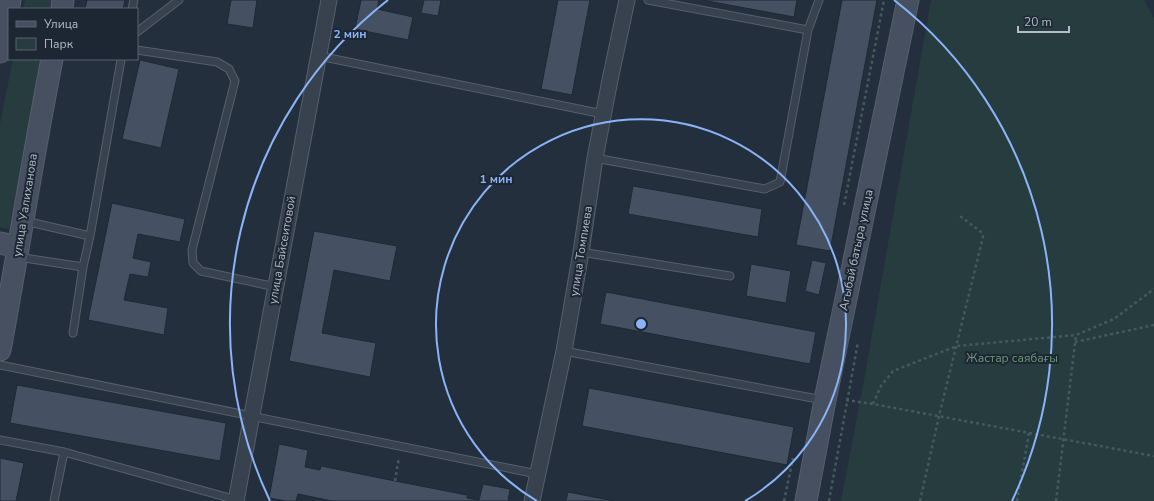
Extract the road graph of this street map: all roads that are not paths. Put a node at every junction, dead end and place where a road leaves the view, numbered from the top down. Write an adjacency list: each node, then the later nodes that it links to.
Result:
1 (179, 0): 9 (lane)
2 (329, 0): 12 (street, улица Байсеитовой)
3 (627, 0): 15 (street, улица Томпиева)
4 (648, 0): 8 (lane)
5 (818, 0): 8 (lane)
6 (908, 0): 28 (main road, Агыбай батыра улица)
7 (6, 10): 11 (main road)
8 (808, 30): 16 (lane)
9 (138, 31)
10 (138, 50): 23 (lane)
11 (0, 52)
12 (318, 56): 15 (lane); 23 (street, улица Байсеитовой)
13 (52, 60): 17 (main road, улица Уалиханова)
14 (119, 60): 18 (lane)
15 (603, 114): 16 (street, улица Томпиева)
16 (595, 158): 20 (street, улица Томпиева)
17 (23, 221): 18 (lane); 19 (main road, улица Уалиханова)
18 (90, 236): 21 (lane)
19 (12, 249): 21 (lane); 25 (main road, улица Уалиханова)
20 (581, 252): 22 (lane); 26 (street, улица Томпиева)
21 (83, 267): 24 (lane)
22 (730, 276)
23 (276, 287): 29 (street, улица Байсеитовой)
24 (74, 332)
25 (0, 350)
26 (564, 351): 28 (lane); 32 (street, улица Томпиева)
27 (0, 365): 29 (lane)
28 (825, 400): 36 (main road, Агыбай батыра улица)
29 (252, 416): 32 (lane); 34 (street, улица Байсеитовой)
30 (0, 440): 31 (lane)
31 (64, 452): 33 (lane); 34 (lane)
32 (537, 474): 35 (street, улица Томпиева)
33 (54, 501)
34 (238, 501)
35 (532, 501)
36 (806, 501)

